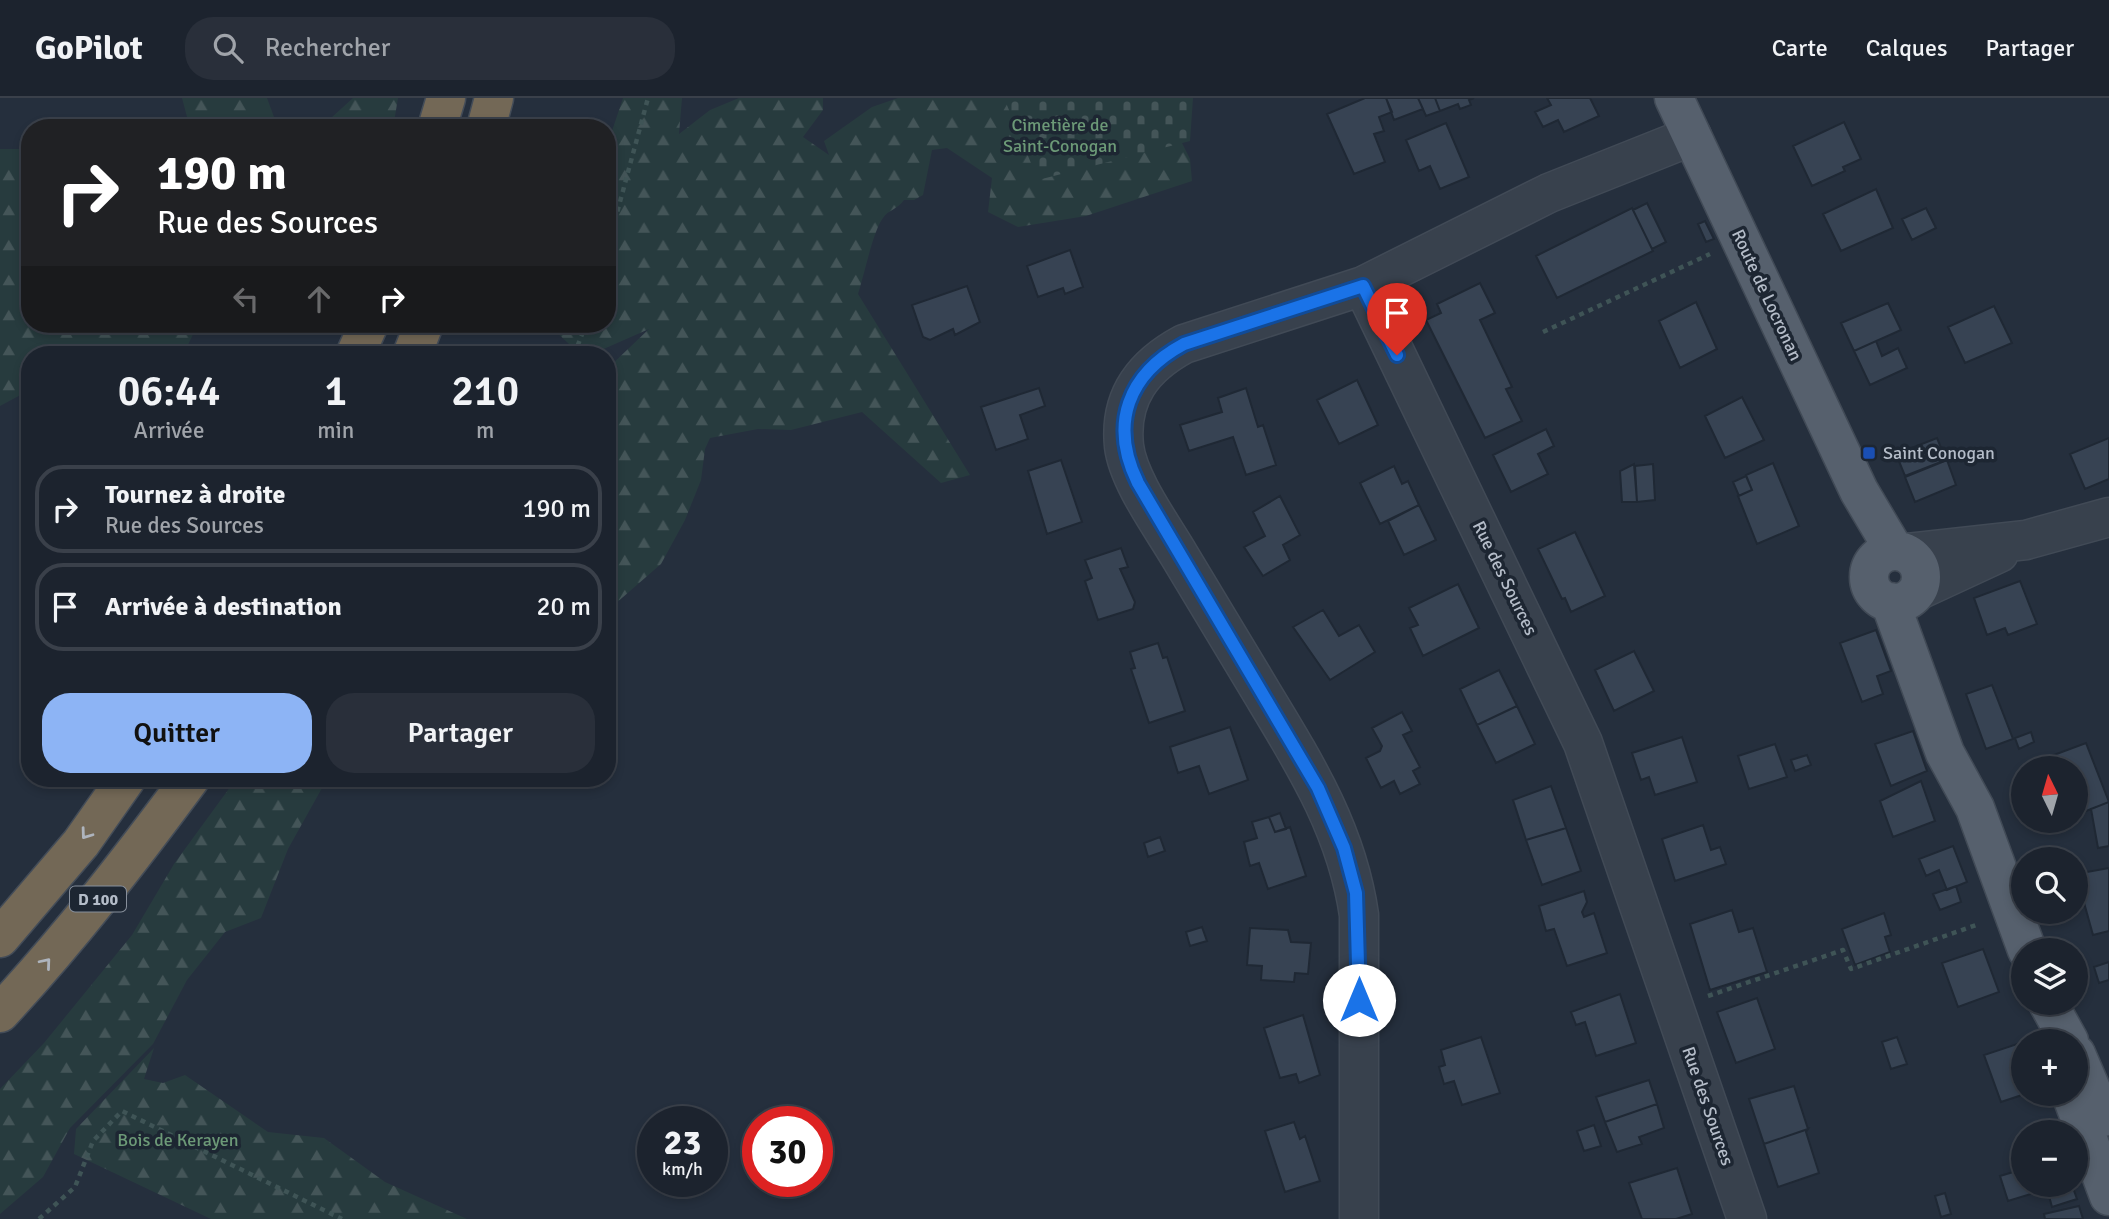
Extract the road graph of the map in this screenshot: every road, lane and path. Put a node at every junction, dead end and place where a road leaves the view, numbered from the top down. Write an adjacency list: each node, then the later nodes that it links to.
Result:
1 (446, 98): 5 (highway)
2 (494, 98): 6 (highway)
3 (648, 98): 8 (path)
4 (1674, 98): 7 (main road, Route de Locronan)
5 (440, 119)
6 (488, 119)
7 (1692, 136): 10 (street); 14 (main road, Route de Locronan)
8 (616, 217)
9 (1696, 261): 11 (path)
10 (1363, 286): 21 (street, Rue des Sources); 29 (street)
11 (1543, 332)
12 (2109, 517): 13 (street)
13 (2026, 540): 14 (street); 15 (street)
14 (1892, 555): 15 (main road, Route de Locronan)
15 (1907, 597): 18 (main road)
16 (120, 787): 20 (highway, D 100, one-way to 20)
17 (184, 787): 22 (highway, D 100, one-way to 17)
18 (2011, 907)
19 (2011, 913): 21 (path)
20 (0, 938)
21 (1675, 1007): 30 (street, Rue des Sources)
22 (0, 1013)
23 (2088, 1082): 25 (main road)
24 (2075, 1106): 26 (main road)
25 (2109, 1132)
26 (2109, 1196)
27 (39, 1219): 28 (path)
28 (342, 1219)
29 (1359, 1219)
30 (1747, 1219)

